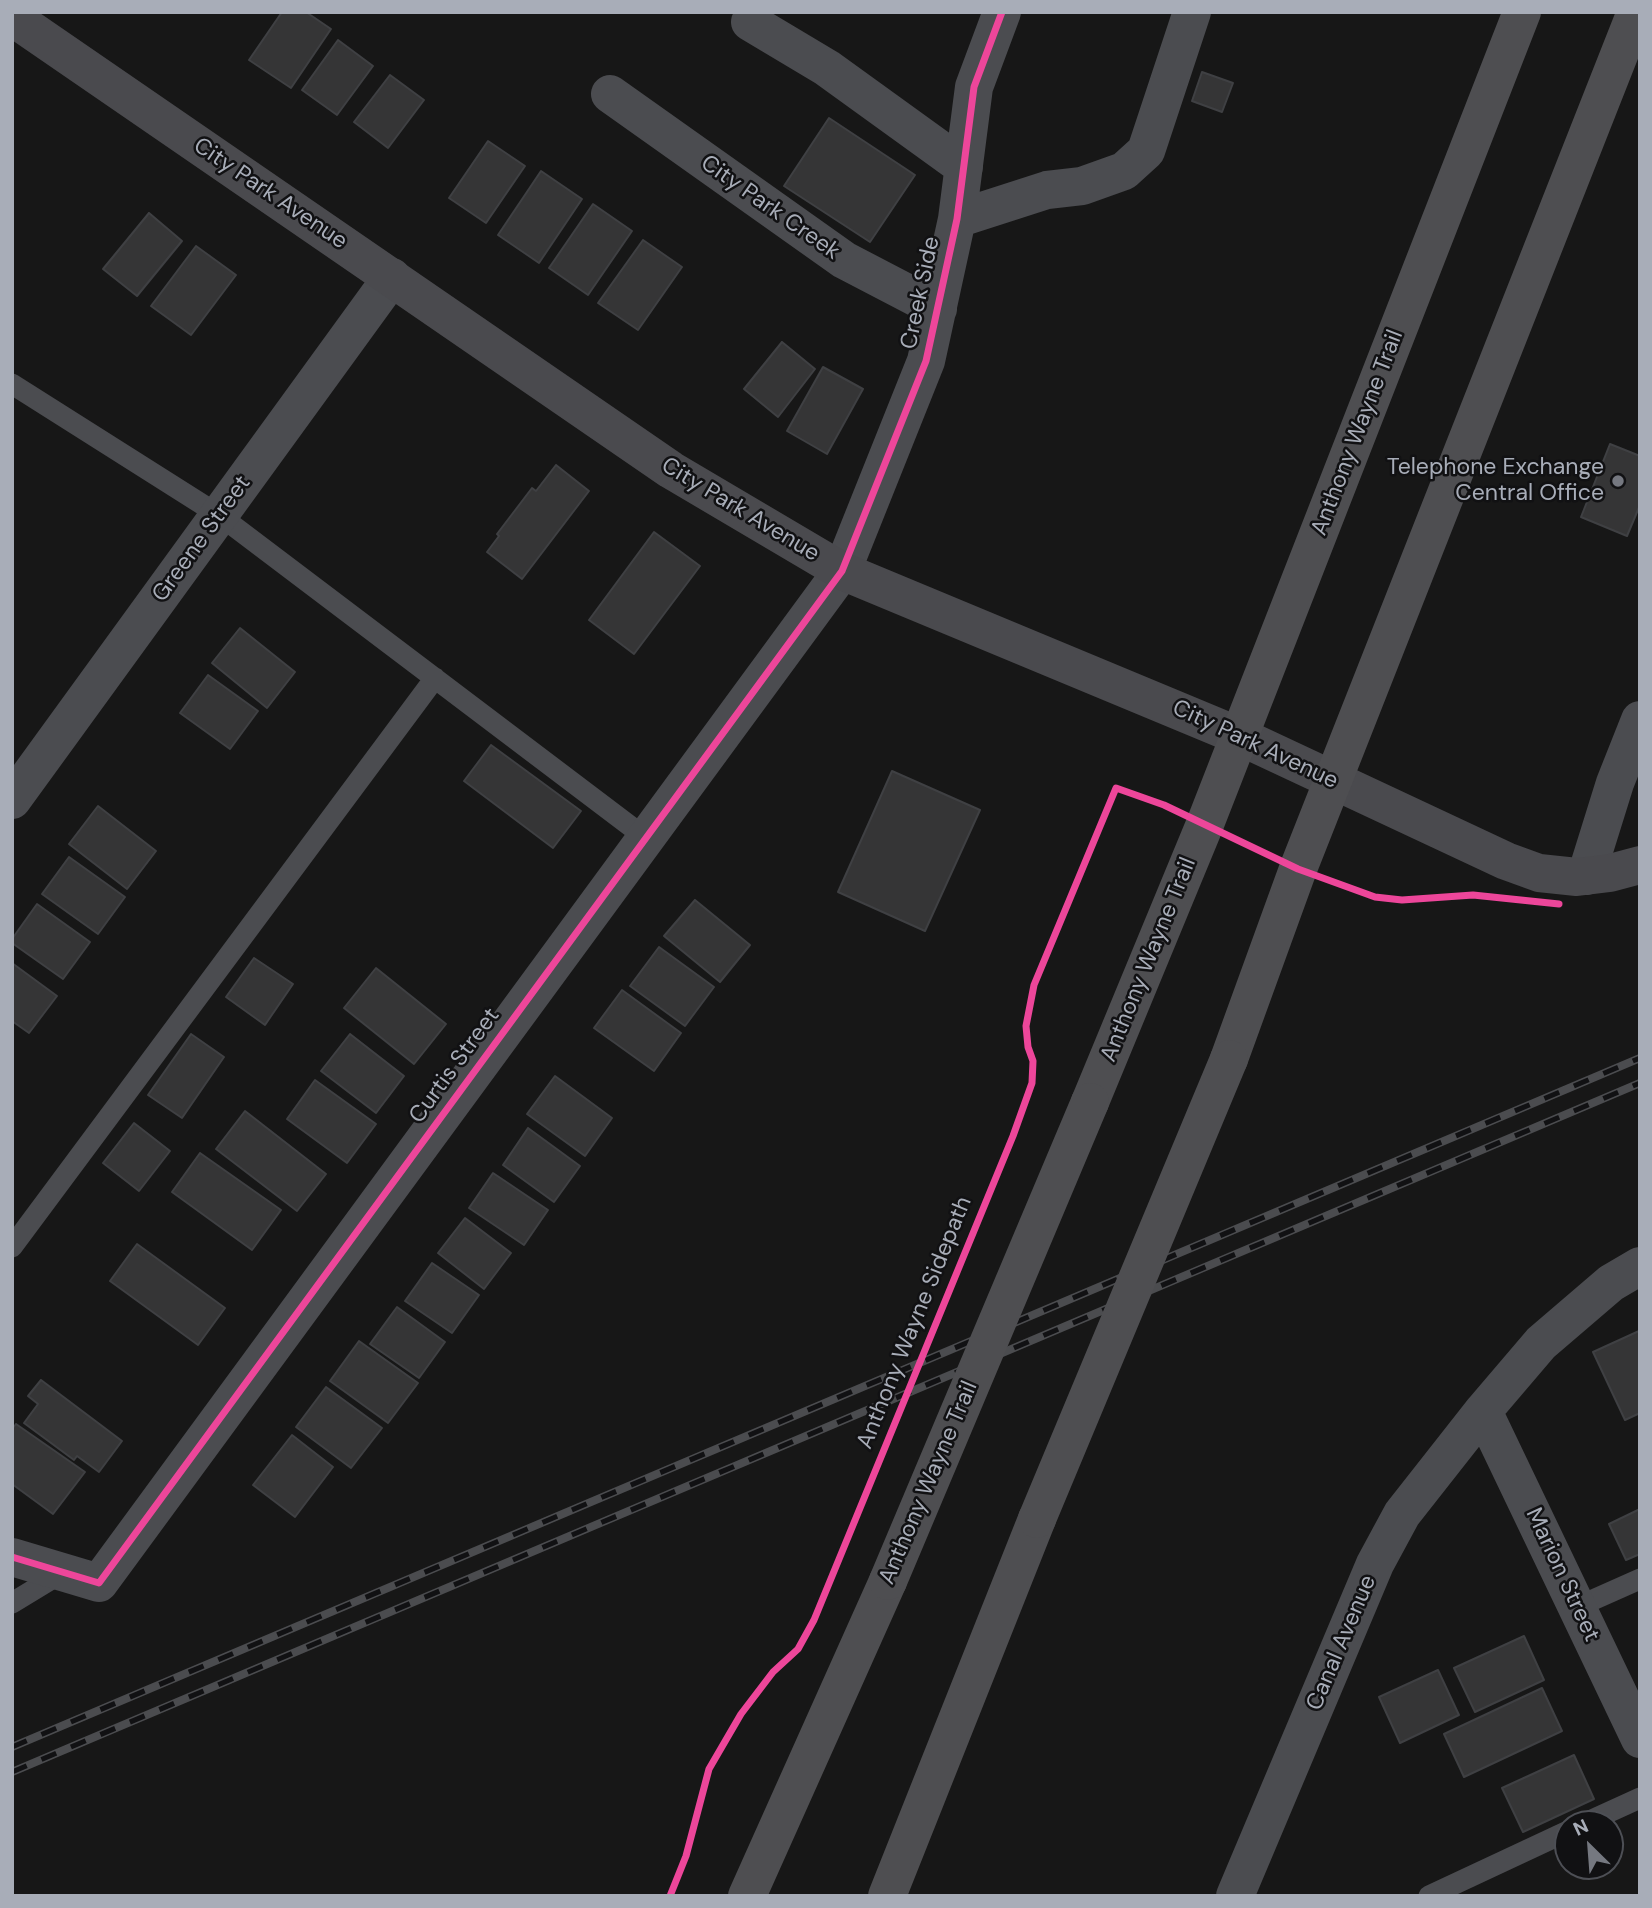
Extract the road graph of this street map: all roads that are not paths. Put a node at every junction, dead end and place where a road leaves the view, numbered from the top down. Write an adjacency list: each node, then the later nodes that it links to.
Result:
1 (1002, 12): 8 (street, Creek Side)
2 (1192, 12): 9 (street, Creek Side)
3 (1522, 12): 17 (highway, Anthony Wayne Trail)
4 (1636, 12): 18 (highway)
5 (12, 17): 10 (street, City Park Avenue)
6 (750, 22): 8 (street)
7 (610, 94): 11 (street, City Park Creek)
8 (964, 167): 9 (street, Creek Side)
9 (957, 219): 11 (street, Creek Side)
10 (392, 277): 13 (street, Greene Street); 14 (street, City Park Avenue)
11 (937, 309): 14 (street, Creek Side)
12 (12, 384): 13 (lane)
13 (219, 515): 15 (lane); 19 (street, Greene Street)
14 (842, 571): 17 (street, City Park Avenue); 20 (street, Curtis Street)
15 (435, 678): 20 (lane); 23 (lane)
16 (1640, 720): 22 (street)
17 (1239, 736): 18 (street, City Park Avenue); 35 (highway, Anthony Wayne Trail, bridge)
18 (1333, 781): 22 (street, City Park Avenue); 36 (highway, bridge)
19 (12, 800)
20 (646, 838): 27 (street, Curtis Street)
21 (1640, 865): 22 (street, City Park Avenue)
22 (1586, 876)
23 (12, 1247)
24 (1640, 1266): 25 (street, Canal Avenue)
25 (1483, 1411): 30 (street, Marion Street); 37 (street, Canal Avenue)
26 (12, 1557): 27 (street)
27 (62, 1572): 29 (lane)
28 (1640, 1579): 30 (lane)
29 (12, 1603)
30 (1577, 1607): 31 (street, Marion Street)
31 (1640, 1739)
32 (1640, 1798): 33 (lane)
33 (1614, 1810)
34 (1554, 1838): 38 (lane)
35 (747, 1896)
36 (887, 1896)
37 (1235, 1896)
38 (1429, 1896)

